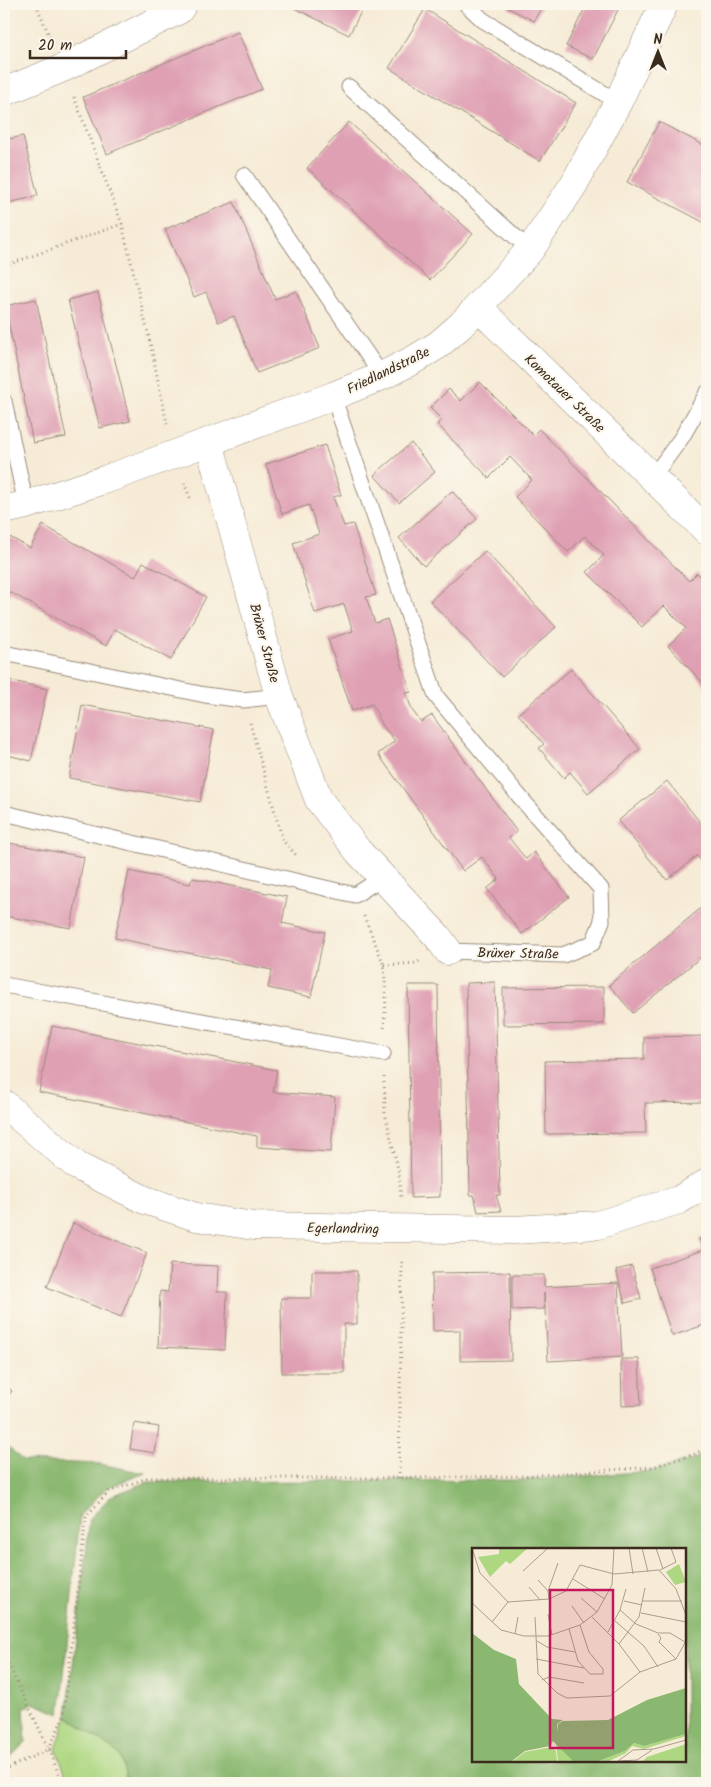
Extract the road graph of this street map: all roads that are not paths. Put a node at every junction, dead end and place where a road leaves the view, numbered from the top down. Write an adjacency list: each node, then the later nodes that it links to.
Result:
1 (183, 4): 5 (street)
2 (466, 4): 6 (lane)
3 (664, 4): 6 (street, Friedlandstraße)
4 (349, 87): 8 (lane)
5 (4, 92)
6 (618, 102): 8 (street, Friedlandstraße)
7 (244, 175): 10 (lane)
8 (530, 250): 9 (street, Friedlandstraße)
9 (478, 307): 10 (street, Friedlandstraße); 15 (street, Komotauer Straße)
10 (382, 376): 12 (street, Friedlandstraße)
11 (707, 393): 15 (lane)
12 (333, 396): 14 (street, Friedlandstraße); 22 (lane, Brüxer Straße)
13 (4, 401): 16 (lane)
14 (209, 442): 16 (street, Friedlandstraße); 19 (street, Brüxer Straße)
15 (652, 478): 17 (street, Komotauer Straße)
16 (15, 508)
17 (707, 531)
18 (4, 653): 19 (lane)
19 (280, 696): 21 (street, Brüxer Straße)
20 (4, 813): 21 (lane)
21 (382, 878): 22 (street, Brüxer Straße)
22 (448, 951)
23 (4, 985): 24 (lane)
24 (383, 1054)
25 (4, 1104): 26 (street, Egerlandring)
26 (707, 1183)

